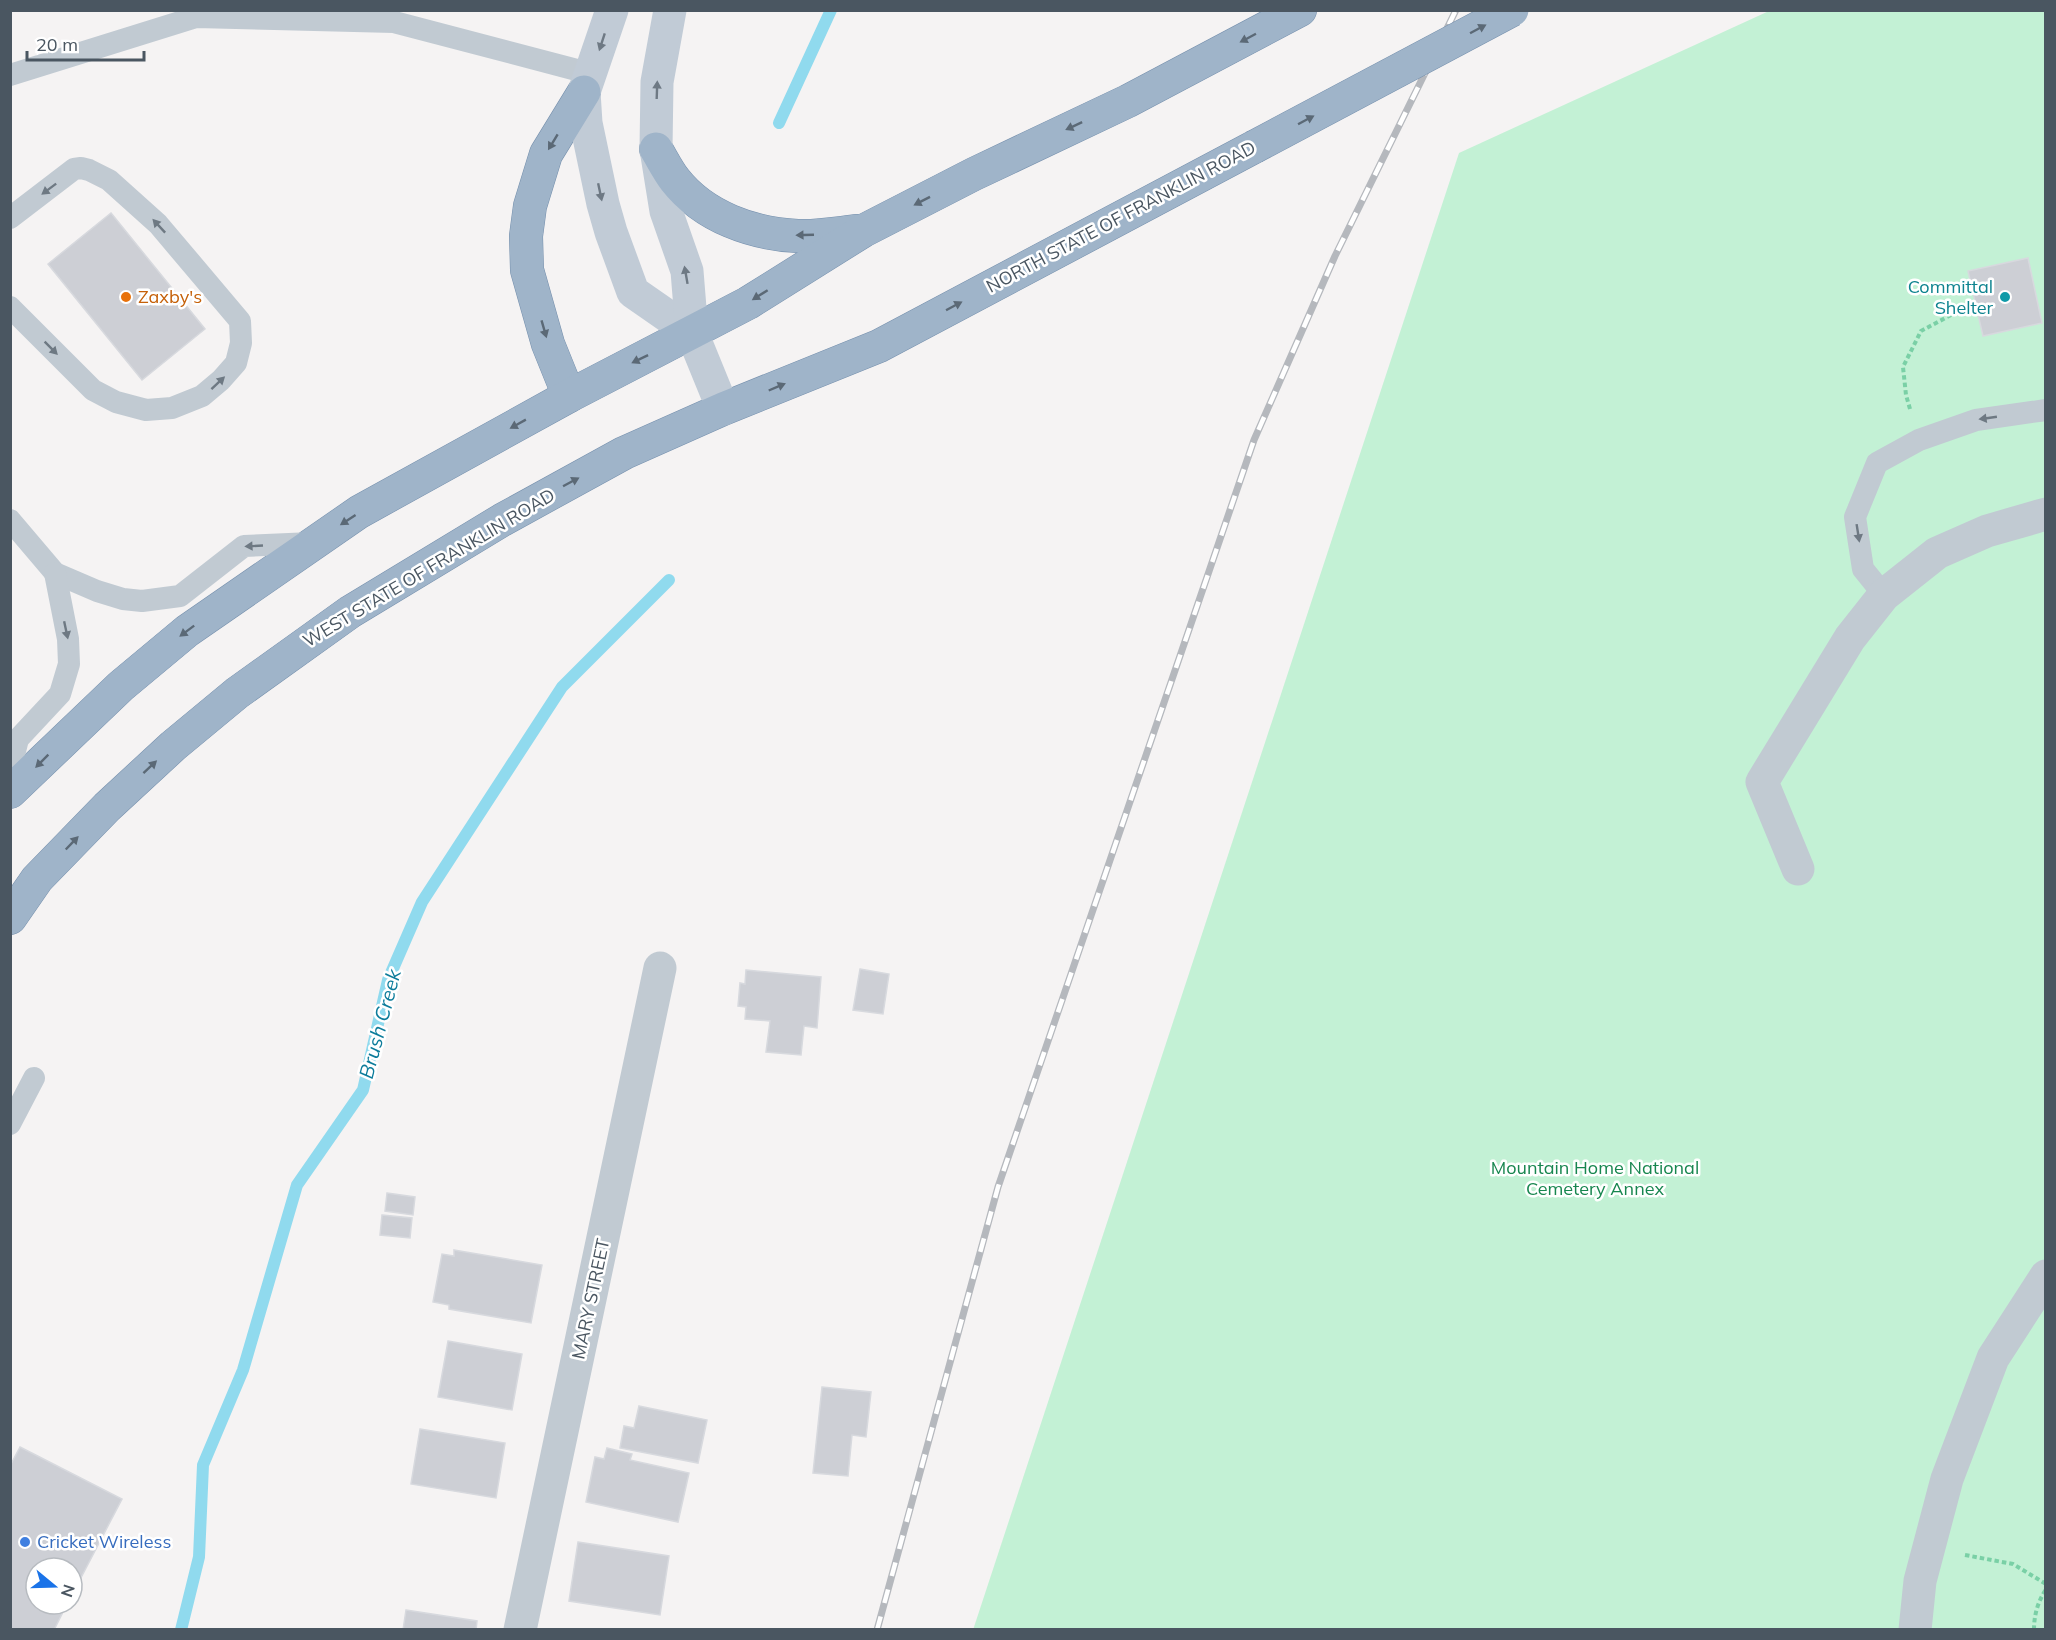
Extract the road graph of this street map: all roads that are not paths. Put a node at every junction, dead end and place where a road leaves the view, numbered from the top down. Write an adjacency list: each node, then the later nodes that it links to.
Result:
1 (612, 10): 6 (main road, one-way to 6)
2 (670, 10): 7 (main road, one-way to 2)
3 (1300, 10): 9 (highway, one-way to 9)
4 (1512, 10): 13 (highway, NORTH STATE OF FRANKLIN ROAD, one-way to 4, bridge)
5 (10, 75): 6 (lane)
6 (588, 83): 11 (main road, one-way to 11); 12 (highway, one-way to 12)
7 (656, 149): 9 (highway, one-way to 7); 11 (main road, one-way to 7)
8 (10, 218): 10 (lane, one-way to 8)
9 (863, 231): 11 (highway, one-way to 11)
10 (10, 307)
11 (692, 333): 12 (highway, one-way to 12); 13 (main road)
12 (569, 396): 17 (highway, one-way to 17)
13 (723, 409): 23 (highway, WEST STATE OF FRANKLIN ROAD, one-way to 13)
14 (2046, 410): 19 (lane, one-way to 19)
15 (2046, 514): 19 (street)
16 (10, 520): 18 (lane)
17 (312, 543): 18 (lane, one-way to 18); 21 (highway, one-way to 21)
18 (55, 573): 20 (lane, one-way to 20)
19 (1884, 595): 22 (street)
20 (10, 771)
21 (10, 792)
22 (1798, 869)
23 (10, 918)
24 (660, 968): 28 (street, MARY STREET)
25 (34, 1078): 26 (lane)
26 (10, 1124)
27 (2046, 1276): 29 (street)
28 (519, 1629)
29 (1915, 1629)

